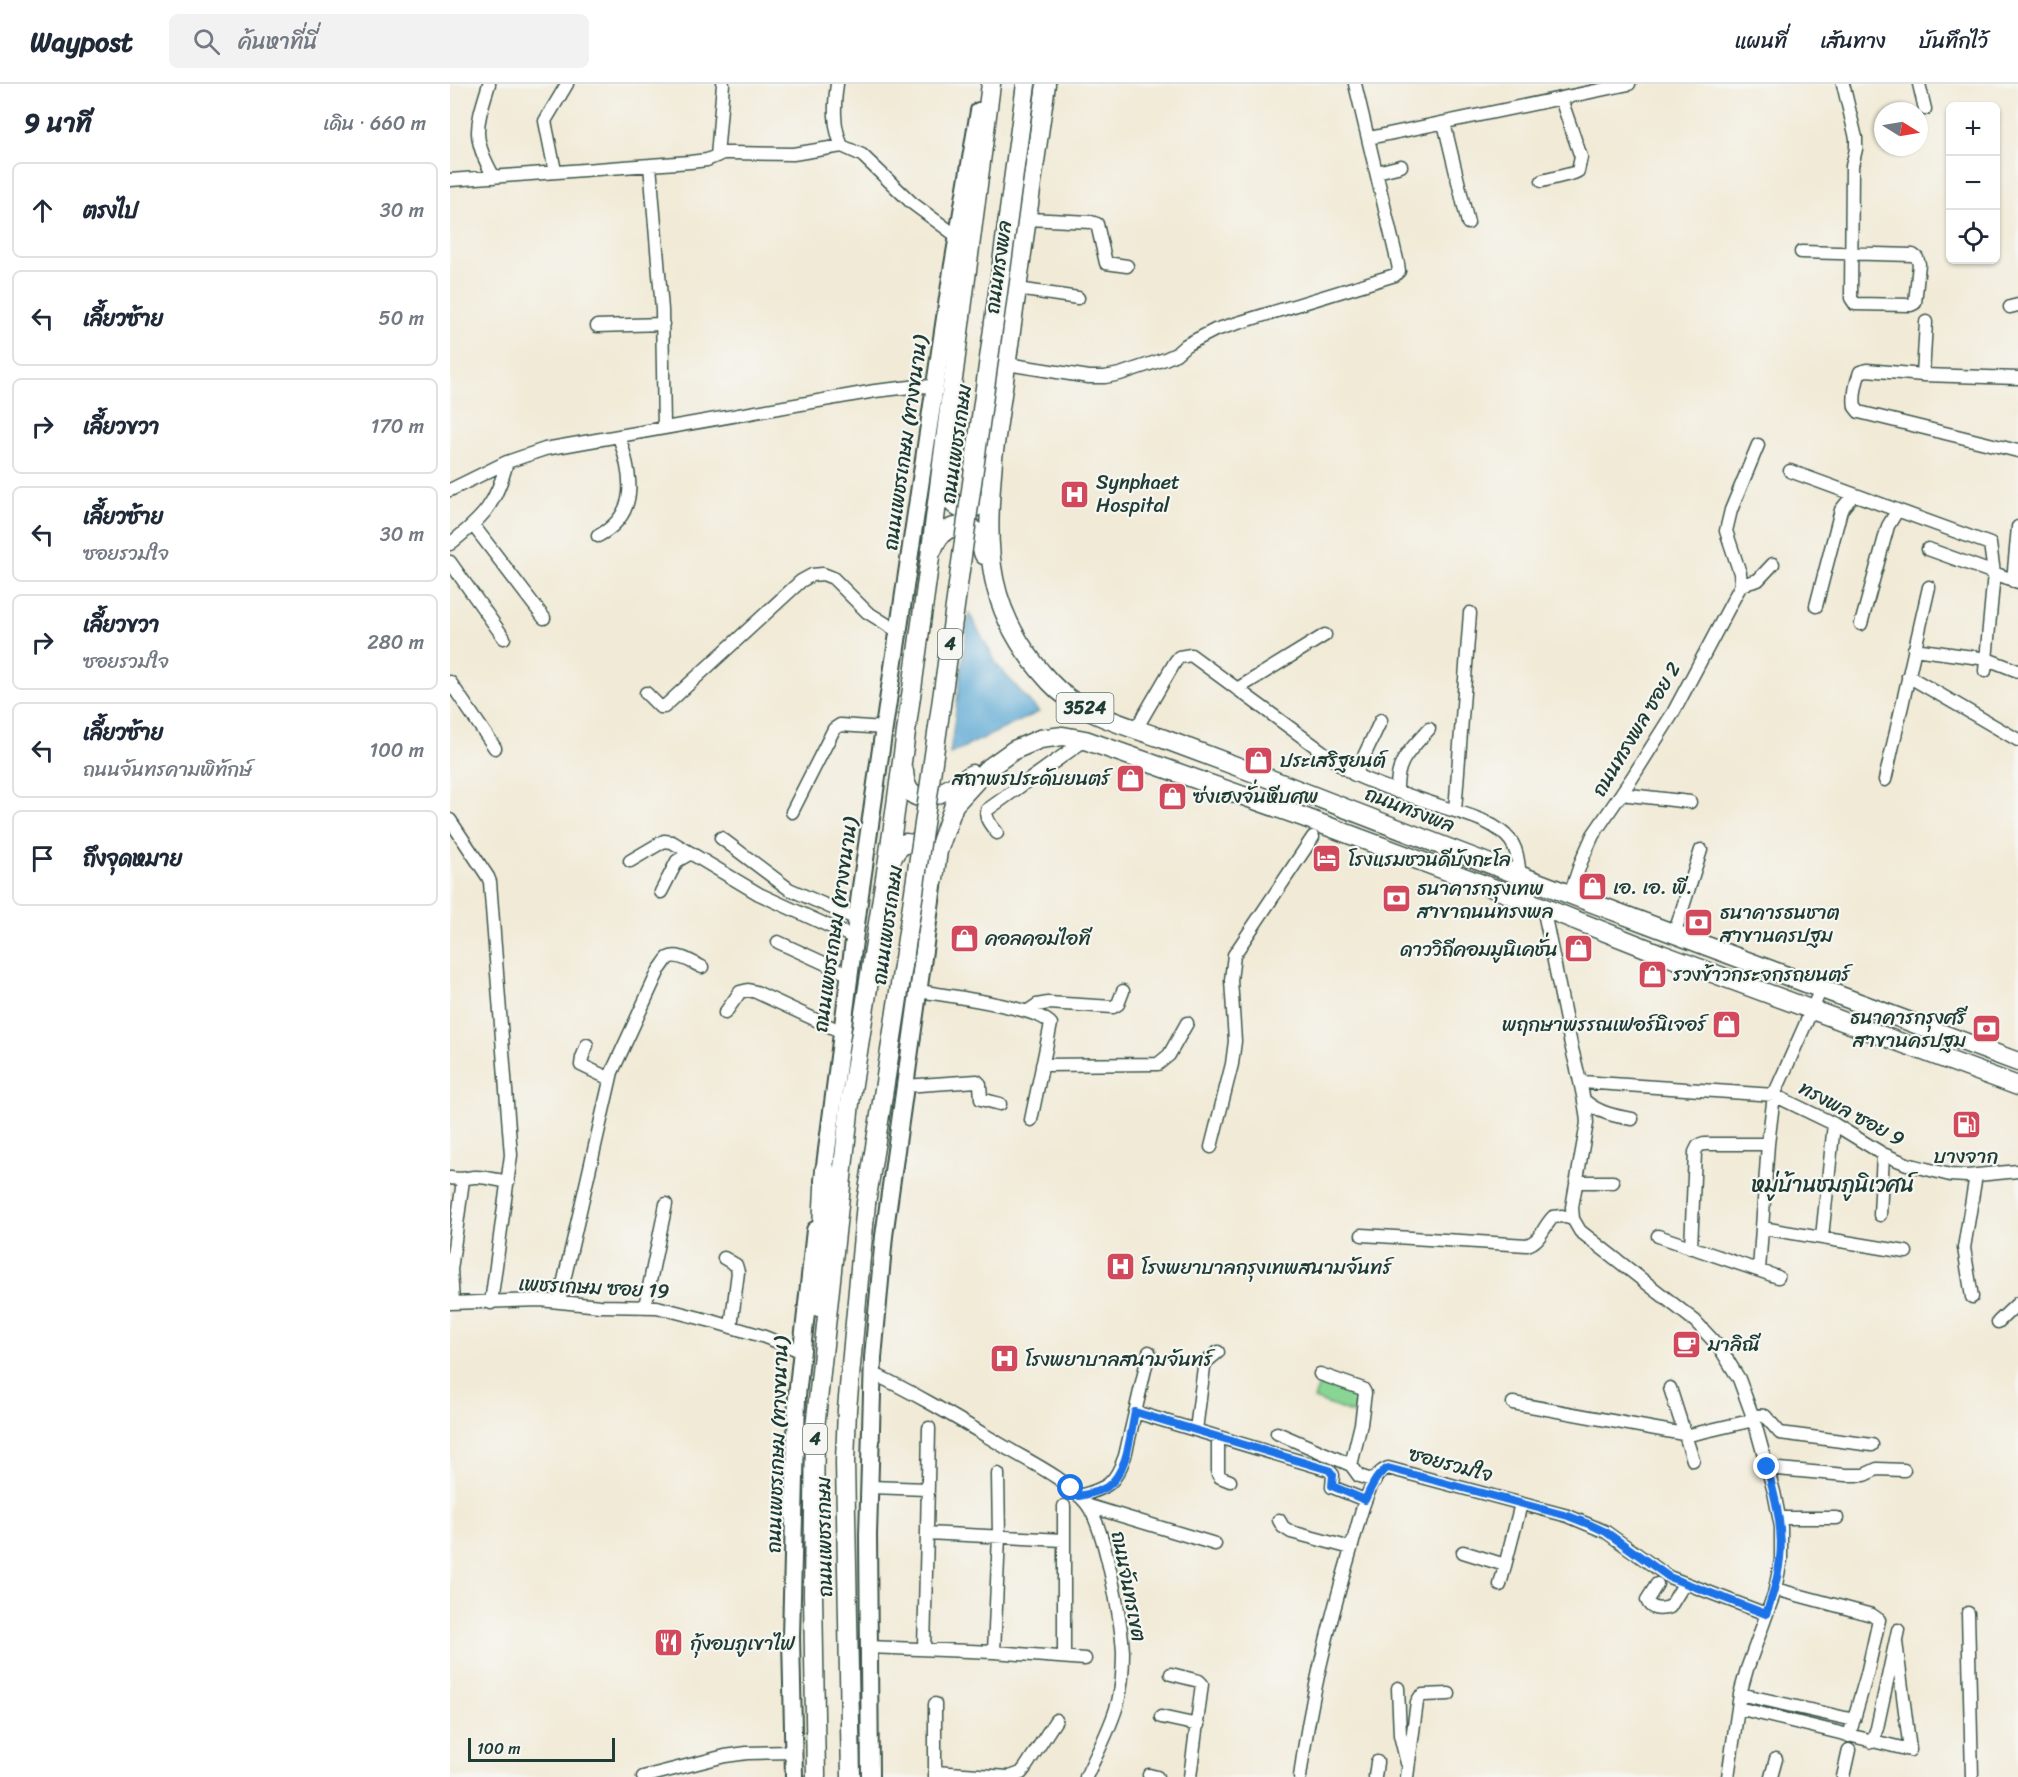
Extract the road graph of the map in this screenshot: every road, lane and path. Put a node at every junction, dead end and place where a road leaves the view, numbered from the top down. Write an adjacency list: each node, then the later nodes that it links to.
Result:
1 (489, 84): 23 (street)
2 (567, 84): 21 (street)
3 (723, 84): 18 (street)
4 (837, 84): 17 (street)
5 (986, 84): 28 (main road, ถนนเพชรเกษม (ทางขนาน) / 4)
6 (991, 84): 43 (highway, ถนนเพชรเกษม / 4)
7 (1026, 84): 236 (highway, ถนนเพชรเกษม / 4, bridge)
8 (1046, 84): 26 (highway, ถนนทรงพล)
9 (1355, 84): 16 (street)
10 (1629, 84): 13 (street)
11 (1843, 84): 30 (street)
12 (1919, 84): 14 (street)
13 (1561, 99): 15 (street); 25 (street)
14 (1923, 102)
15 (1443, 123): 16 (street); 27 (street)
16 (1369, 138): 22 (street)
17 (842, 146): 18 (street); 28 (street)
18 (717, 156): 19 (street)
19 (650, 165): 21 (street); 35 (street)
20 (1401, 166): 22 (street)
21 (555, 171): 23 (street)
22 (1377, 172): 37 (street)
23 (494, 177): 24 (street)
24 (450, 180)
25 (1542, 181)
26 (1027, 219): 31 (street); 32 (highway, ถนนทรงพล)
27 (1468, 223)
28 (958, 237): 40 (main road, ถนนเพชรเกษม (ทางขนาน) / 4)
29 (1801, 252): 30 (street)
30 (1851, 253): 30 (street)
31 (1127, 266)
32 (1018, 289): 33 (street); 37 (highway, ถนนทรงพล)
33 (1078, 298)
34 (1926, 322): 38 (street)
35 (663, 324): 36 (street); 41 (street)
36 (597, 326)
37 (1007, 363): 46 (highway, ถนนทรงพล)
38 (1923, 375): 39 (street); 45 (street)
39 (2018, 378)
40 (935, 387): 41 (street); 69 (main road, ถนนเพชรเกษม (ทางขนาน) / 4)
41 (664, 428): 42 (street)
42 (619, 436): 47 (street); 54 (street)
43 (944, 445): 46 (highway); 59 (highway, ถนนเพชรเกษม / 4)
44 (1758, 445): 63 (street)
45 (2018, 451)
46 (993, 459): 61 (highway, ถนนทรงพล / 3524)
47 (507, 462): 49 (street); 52 (street)
48 (1790, 471): 50 (street)
49 (450, 490)
50 (1853, 495): 51 (street); 65 (street)
51 (1897, 511): 60 (street); 68 (street)
52 (473, 525): 55 (street); 67 (street)
53 (2018, 527): 62 (street)
54 (598, 536)
55 (450, 544)
56 (1928, 549): 60 (street)
57 (450, 562): 71 (street)
58 (1773, 564): 63 (street)
59 (929, 565): 61 (highway); 83 (highway, ถนนเพชรเกษม / 4)
60 (1994, 573): 62 (street); 73 (street)
61 (993, 581): 81 (highway, ถนนทรงพล / 3524)
62 (2016, 581)
63 (1742, 585): 91 (street, ถนนทรงพล ซอย 2)
64 (1929, 587): 72 (street)
65 (1816, 606)
66 (1470, 613): 95 (street)
67 (544, 618)
68 (1862, 624)
69 (898, 632): 78 (street); 80 (main road, ถนนเพชรเกษม (ทางขนาน) / 4)
70 (1324, 635): 77 (street)
71 (504, 638)
72 (1914, 649): 73 (street); 75 (street)
73 (1986, 665): 74 (street)
74 (2018, 671)
75 (1908, 676): 85 (street); 89 (street)
76 (450, 682): 86 (street)
77 (1237, 689): 81 (street); 88 (street)
78 (646, 693)
79 (1381, 720): 88 (street)
80 (884, 728): 94 (street); 110 (main road, ถนนเพชรเกษม (ทางขนาน) / 4)
81 (1136, 729): 93 (highway, ถนนทรงพล / 3524)
82 (1429, 729): 90 (street)
83 (906, 734): 87 (highway); 104 (highway, ถนนเพชรเกษม / 4)
84 (1085, 740): 87 (highway, 3524); 97 (highway, 3524); 98 (street)
85 (2018, 740)
86 (495, 748)
87 (1010, 753): 106 (highway, 3524)
88 (1355, 775): 90 (street)
89 (1885, 780)
90 (1397, 792): 95 (street)
91 (1621, 794): 92 (street); 108 (street, ถนนทรงพล ซอย 2)
92 (1690, 802)
93 (1347, 809): 97 (highway); 105 (highway, ถนนทรงพล / 3524)
94 (792, 812)
95 (1455, 812): 105 (street)
96 (450, 820): 145 (street)
97 (1340, 831): 109 (highway, 3524)
98 (998, 833)
99 (1313, 837): 138 (street)
100 (721, 838): 110 (street)
101 (1701, 850): 111 (street)
102 (691, 853): 103 (street); 107 (street); 112 (street)
103 (630, 861)
104 (886, 869): 106 (highway); 177 (highway, ถนนเพชรเกษม / 4)
105 (1520, 875): 108 (highway, ถนนทรงพล / 3524)
106 (934, 879): 117 (main road)
107 (661, 892)
108 (1570, 895): 111 (highway, ถนนทรงพล / 3524)
109 (1543, 907): 119 (highway, 3524); 128 (street)
110 (857, 919): 112 (main road, ถนนเพชรเกษม (ทางขนาน) / 4)
111 (1674, 935): 116 (highway, ถนนทรงพล / 3524)
112 (855, 938): 115 (main road, ถนนเพชรเกษม (ทางขนาน) / 4)
113 (778, 942): 115 (street)
114 (702, 967): 127 (street)
115 (850, 975): 123 (main road, ถนนเพชรเกษม (ทางขนาน) / 4)
116 (1821, 989): 119 (street); 125 (highway, ถนนทรงพล / 3524)
117 (919, 991): 120 (street); 129 (main road)
118 (1124, 991): 120 (street)
119 (1813, 1010): 130 (highway, 3524); 131 (street)
120 (1028, 1011): 126 (street)
121 (725, 1013): 123 (street)
122 (1187, 1023): 126 (street)
123 (842, 1032): 140 (main road, ถนนเพชรเกษม (ทางขนาน) / 4)
124 (587, 1045): 127 (street)
125 (2018, 1062)
126 (1042, 1065): 135 (street)
127 (610, 1079): 161 (street)
128 (1581, 1082): 131 (street); 132 (street)
129 (905, 1086): 133 (street); 171 (main road)
130 (2018, 1086)
131 (1774, 1095): 136 (street, ทรงพล ซอย 9); 137 (street)
132 (1585, 1101): 134 (street); 146 (street)
133 (1000, 1104)
134 (1632, 1119)
135 (1031, 1120)
136 (1834, 1124): 139 (street, ทรงพล ซอย 9); 154 (street)
137 (1768, 1144): 151 (street); 155 (street)
138 (1210, 1147)
139 (1883, 1154): 142 (street, ทรงพล ซอย 9); 149 (street)
140 (825, 1168): 168 (main road, ถนนเพชรเกษม (ทางขนาน) / 4); 177 (highway)
141 (2018, 1171): 142 (street, ทรงพล ซอย 9)
142 (1976, 1175): 160 (street)
143 (450, 1178): 144 (street)
144 (464, 1180): 145 (street); 162 (street)
145 (508, 1182): 163 (street)
146 (1576, 1182): 147 (street); 150 (street)
147 (1613, 1182)
148 (666, 1204): 165 (street)
149 (1880, 1215)
150 (1574, 1219): 152 (street); 176 (street)
151 (1762, 1228): 154 (street); 158 (street)
152 (1362, 1235)
153 (1658, 1236): 155 (street)
154 (1822, 1237): 156 (street)
155 (1691, 1248): 158 (street)
156 (1906, 1252)
157 (724, 1258): 167 (street)
158 (1759, 1269): 159 (street)
159 (1778, 1277)
160 (1972, 1297)
161 (559, 1302): 163 (street, เพชรเกษม ซอย 19); 165 (street, เพชรเกษม ซอย 19)
162 (452, 1303): 163 (street, เพชรเกษม ซอย 19)
163 (491, 1303)
164 (2018, 1304): 166 (street)
165 (645, 1306): 167 (street, เพชรเกษม ซอย 19)
166 (1998, 1322)
167 (731, 1327): 168 (street, เพชรเกษม ซอย 19)
168 (801, 1351): 232 (main road, ถนนเพชรเกษม (ทางขนาน) / 4)
169 (1149, 1352): 175 (street)
170 (1218, 1352): 179 (street)
171 (874, 1374): 191 (main road); 193 (street, ถนนจันทรเขต)
172 (1320, 1374): 185 (street)
173 (1670, 1388): 181 (street)
174 (1513, 1402): 181 (street)
175 (1135, 1412): 179 (street); 193 (street)
176 (1753, 1417): 181 (street); 183 (street); 186 (street)
177 (815, 1428): 240 (highway, ถนนเพชรเกษม / 4)
178 (929, 1428): 192 (street)
179 (1196, 1430): 182 (street)
180 (1277, 1433): 185 (street)
181 (1684, 1435): 184 (street)
182 (1218, 1437): 189 (street); 194 (street)
183 (1872, 1445)
184 (1692, 1460)
185 (1351, 1465): 190 (street)
186 (1767, 1467): 187 (street); 198 (street)
187 (1904, 1470)
188 (998, 1474): 202 (street)
189 (1230, 1481)
190 (1375, 1481): 194 (street); 195 (street, ซอยรวมใจ)
191 (870, 1487): 192 (street); 214 (main road)
192 (927, 1489): 201 (street)
193 (1079, 1496): 197 (street, ถนนจันทรเขต)
194 (1365, 1500): 205 (street)
195 (1521, 1504): 207 (street); 209 (street, ซอยรวมใจ)
196 (1064, 1506): 203 (street)
197 (1089, 1506): 204 (street); 243 (street, ถนนจันทรเขต)
198 (1780, 1518): 199 (street); 211 (street)
199 (1837, 1518)
200 (1278, 1520): 205 (street)
201 (927, 1533): 202 (street); 215 (street)
202 (999, 1536): 203 (street); 216 (street)
203 (1063, 1540): 217 (street)
204 (1215, 1544)
205 (1351, 1548): 245 (street)
206 (1463, 1552): 207 (street)
207 (1505, 1565): 210 (street)
208 (1657, 1584): 209 (street)
209 (1684, 1584): 213 (street, ซอยรวมใจ)
210 (1500, 1585)
211 (1775, 1589): 213 (street); 227 (street)
212 (1968, 1613): 250 (street)
213 (1766, 1614): 222 (street)
214 (868, 1647): 215 (street); 241 (main road)
215 (924, 1648): 216 (street)
216 (994, 1652): 217 (street)
217 (1064, 1657): 218 (street)
218 (1085, 1659)
219 (1171, 1674): 228 (street)
220 (1398, 1688): 235 (street)
221 (1449, 1694): 235 (street)
222 (1740, 1694): 224 (street); 227 (street)
223 (935, 1704): 237 (street)
224 (1738, 1708): 229 (street); 247 (street)
225 (1161, 1717): 228 (street)
226 (1056, 1720): 242 (street)
227 (1854, 1720): 229 (street)
228 (1198, 1725): 244 (street)
229 (1849, 1736): 230 (street)
230 (1872, 1742): 230 (street)
231 (1849, 1750): 249 (street)
232 (794, 1752): 238 (street); 239 (main road, ถนนเพชรเกษม (ทางขนาน) / 4)
233 (1776, 1759): 248 (street)
234 (1377, 1762): 246 (street)
235 (1408, 1772)
236 (851, 1773)
237 (935, 1774): 242 (street)
238 (643, 1777)
239 (794, 1777)
240 (816, 1777)
241 (870, 1777)
242 (1009, 1777)
243 (1086, 1777)
244 (1190, 1777)
245 (1300, 1777)
246 (1376, 1777)
247 (1728, 1777)
248 (1771, 1777)
249 (1843, 1777)
250 (1972, 1777)

